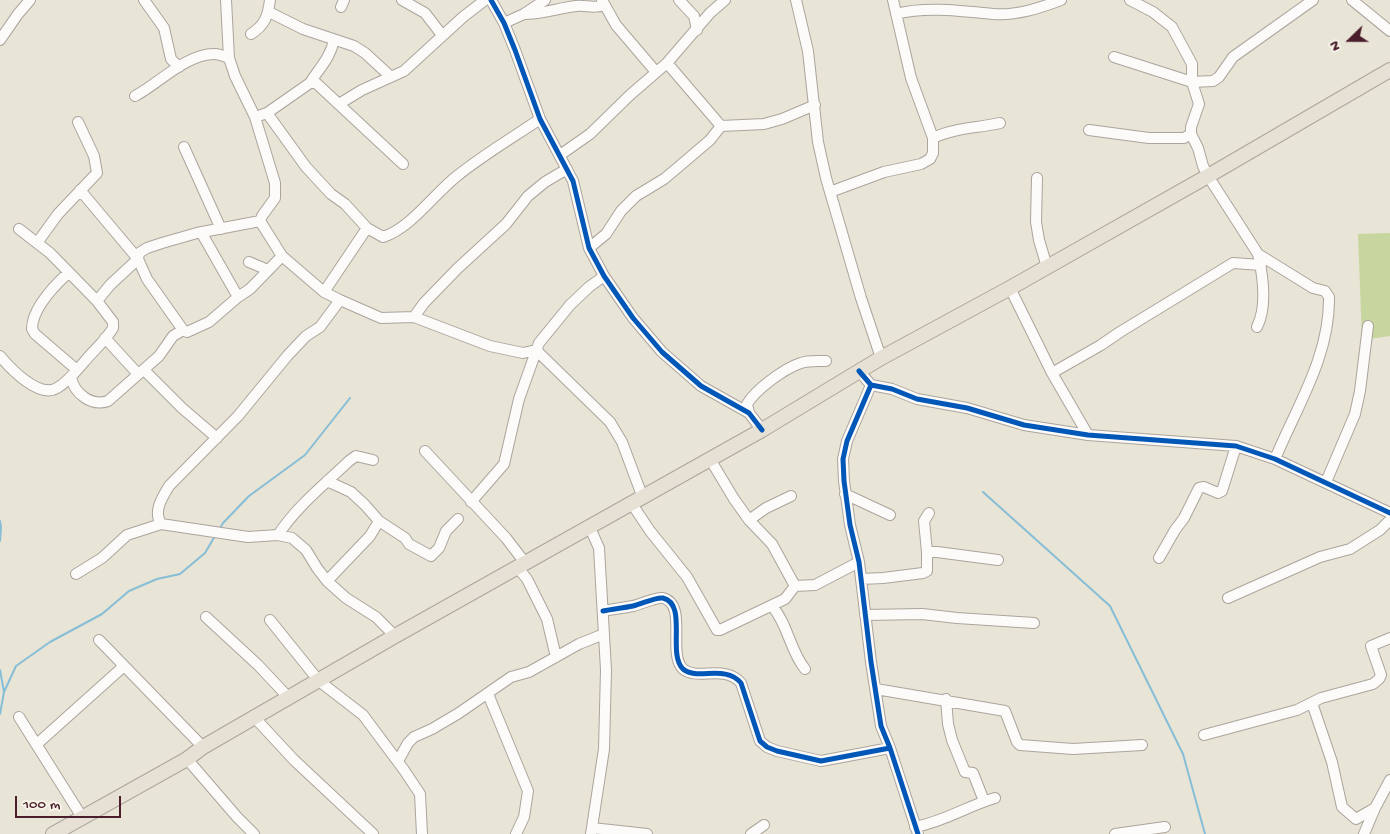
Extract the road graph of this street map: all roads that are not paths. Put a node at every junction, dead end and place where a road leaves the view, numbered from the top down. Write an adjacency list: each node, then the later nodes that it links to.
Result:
1 (30, 0): 28 (street)
2 (144, 0): 33 (street)
3 (226, 0): 31 (street)
4 (270, 0): 20 (street)
5 (402, 0): 27 (street)
6 (486, 0): 27 (street)
7 (491, 0): 23 (street)
8 (545, 0): 21 (street)
9 (678, 0): 24 (street)
10 (726, 0): 24 (street)
11 (796, 0): 41 (street)
12 (893, 0): 22 (street)
13 (962, 0): 19 (street)
14 (1061, 0): 19 (street)
15 (1130, 0): 37 (street)
16 (1313, 0): 37 (street)
17 (1352, 0): 25 (street)
18 (603, 2): 21 (street); 35 (street)
19 (963, 11): 22 (street)
20 (269, 12): 26 (street); 29 (street)
21 (524, 14): 23 (street)
22 (896, 14): 50 (street)
23 (504, 23): 44 (street)
24 (697, 30): 32 (street)
25 (1390, 31)
26 (251, 34)
27 (442, 36): 36 (street)
28 (0, 40)
29 (334, 40): 36 (street); 38 (street)
30 (1114, 57): 37 (street)
31 (229, 58): 33 (street); 43 (street)
32 (667, 63): 35 (street); 47 (street)
33 (179, 67): 39 (street)
34 (1390, 70): 55 (main road)
35 (656, 72): 52 (street)
36 (390, 76): 40 (street)
37 (1192, 82): 49 (street)
38 (310, 83): 40 (street); 42 (street)
39 (135, 96)
40 (339, 104): 53 (street)
41 (814, 105): 47 (street); 58 (street)
42 (267, 113): 43 (street); 60 (street)
43 (255, 117): 59 (street)
44 (540, 118): 52 (street); 60 (street)
45 (78, 122): 57 (street)
46 (1000, 124): 50 (street)
47 (721, 126): 65 (street)
48 (1089, 130): 49 (street)
49 (1191, 134): 55 (street)
50 (932, 138): 58 (street)
51 (184, 147): 62 (street)
52 (560, 155): 54 (street)
53 (403, 164)
54 (567, 170): 65 (street); 79 (street)
55 (1208, 176): 67 (street); 70 (main road)
56 (1036, 178): 70 (street)
57 (80, 190): 64 (street); 68 (street)
58 (830, 192): 86 (street)
59 (260, 221): 62 (street); 66 (street)
60 (368, 228): 75 (street)
61 (19, 229): 64 (street)
62 (220, 229): 63 (street)
63 (201, 232): 68 (street); 76 (street)
64 (37, 243): 72 (street)
65 (589, 248): 73 (street)
66 (282, 256): 71 (street); 75 (street)
67 (1259, 259): 81 (street); 91 (street); 100 (street)
68 (138, 260): 77 (street); 82 (street)
69 (250, 262): 71 (street)
70 (1048, 267): 74 (main road)
71 (268, 270): 76 (street)
72 (68, 273): 77 (street); 90 (street)
73 (604, 276): 84 (street); 93 (street)
74 (1010, 288): 86 (main road); 91 (street)
75 (324, 292): 78 (street)
76 (238, 297): 82 (street)
77 (97, 300): 83 (street)
78 (340, 300): 79 (street); 96 (street)
79 (414, 317): 84 (street)
80 (1368, 326): 103 (street)
81 (1258, 327)
82 (184, 330): 89 (street)
83 (105, 338): 89 (street); 90 (street)
84 (536, 350): 106 (street); 107 (street)
85 (0, 356): 90 (street)
86 (881, 358): 88 (main road)
87 (826, 361): 93 (street)
88 (859, 371): 92 (street); 94 (main road)
89 (141, 372): 90 (street); 96 (street)
90 (74, 374)
91 (1052, 374): 95 (street)
92 (871, 385): 95 (street); 104 (street)
93 (749, 413): 94 (street)
94 (762, 430): 99 (main road)
95 (1088, 435): 97 (street)
96 (217, 438): 115 (street)
97 (1236, 446): 100 (street); 119 (street)
98 (425, 452): 107 (street)
99 (710, 459): 106 (main road); 112 (street)
100 (1276, 459): 103 (street)
101 (373, 460): 102 (street)
102 (327, 481): 114 (street); 117 (street)
103 (1326, 482): 109 (street)
104 (845, 494): 110 (street); 121 (street)
105 (791, 496): 112 (street)
106 (637, 501): 116 (main road); 128 (street)
107 (471, 502): 122 (street)
108 (929, 513): 118 (street)
109 (1390, 513)
110 (890, 515)
111 (458, 519): 114 (street)
112 (749, 520): 126 (street)
113 (1390, 520): 127 (street)
114 (379, 521): 125 (street)
115 (161, 524): 117 (street); 123 (street)
116 (590, 528): 122 (main road); 129 (street)
117 (278, 535): 125 (street)
118 (927, 552): 120 (street); 124 (street)
119 (1159, 558)
120 (998, 560)
121 (859, 562): 124 (street); 126 (street)
122 (522, 566): 135 (main road); 138 (street)
123 (76, 574)
124 (861, 579): 130 (street)
125 (327, 581): 135 (street)
126 (795, 586): 128 (street)
127 (1228, 598)
128 (772, 606): 140 (street)
129 (603, 611): 134 (street); 153 (street)
130 (865, 615): 133 (street); 142 (street)
131 (206, 617): 144 (street)
132 (270, 620): 141 (street)
133 (1034, 623)
134 (604, 634): 138 (street); 166 (street)
135 (395, 636): 141 (main road)
136 (1390, 638): 146 (street)
137 (99, 640): 139 (street)
138 (556, 657): 143 (street)
139 (124, 666): 150 (street); 152 (street)
140 (805, 670)
141 (319, 681): 144 (main road); 154 (street)
142 (876, 689): 145 (street); 153 (street)
143 (488, 694): 155 (street); 172 (street)
144 (289, 698): 148 (main road)
145 (946, 700): 151 (street); 160 (street)
146 (1312, 703): 149 (street); 161 (street)
147 (20, 717): 150 (street)
148 (254, 718): 152 (main road); 170 (street)
149 (1204, 734)
150 (37, 744): 162 (street)
151 (1142, 745)
152 (203, 747): 156 (main road)
153 (890, 748): 167 (street)
154 (391, 750): 155 (street); 157 (street)
155 (403, 750): 157 (street)
156 (187, 759): 162 (main road); 169 (street)
157 (398, 761): 171 (street)
158 (1390, 780): 161 (street)
159 (996, 798): 160 (street)
160 (984, 801): 167 (street)
161 (1375, 808): 176 (street)
162 (82, 817): 165 (main road)
163 (764, 825): 174 (street)
164 (1165, 827): 175 (street)
165 (69, 830): 168 (main road)
166 (591, 831): 173 (street)
167 (916, 831)
168 (53, 834)
169 (254, 834)
170 (373, 834)
171 (422, 834)
172 (516, 834)
173 (647, 834)
174 (751, 834)
175 (1115, 834)
176 (1364, 834)

